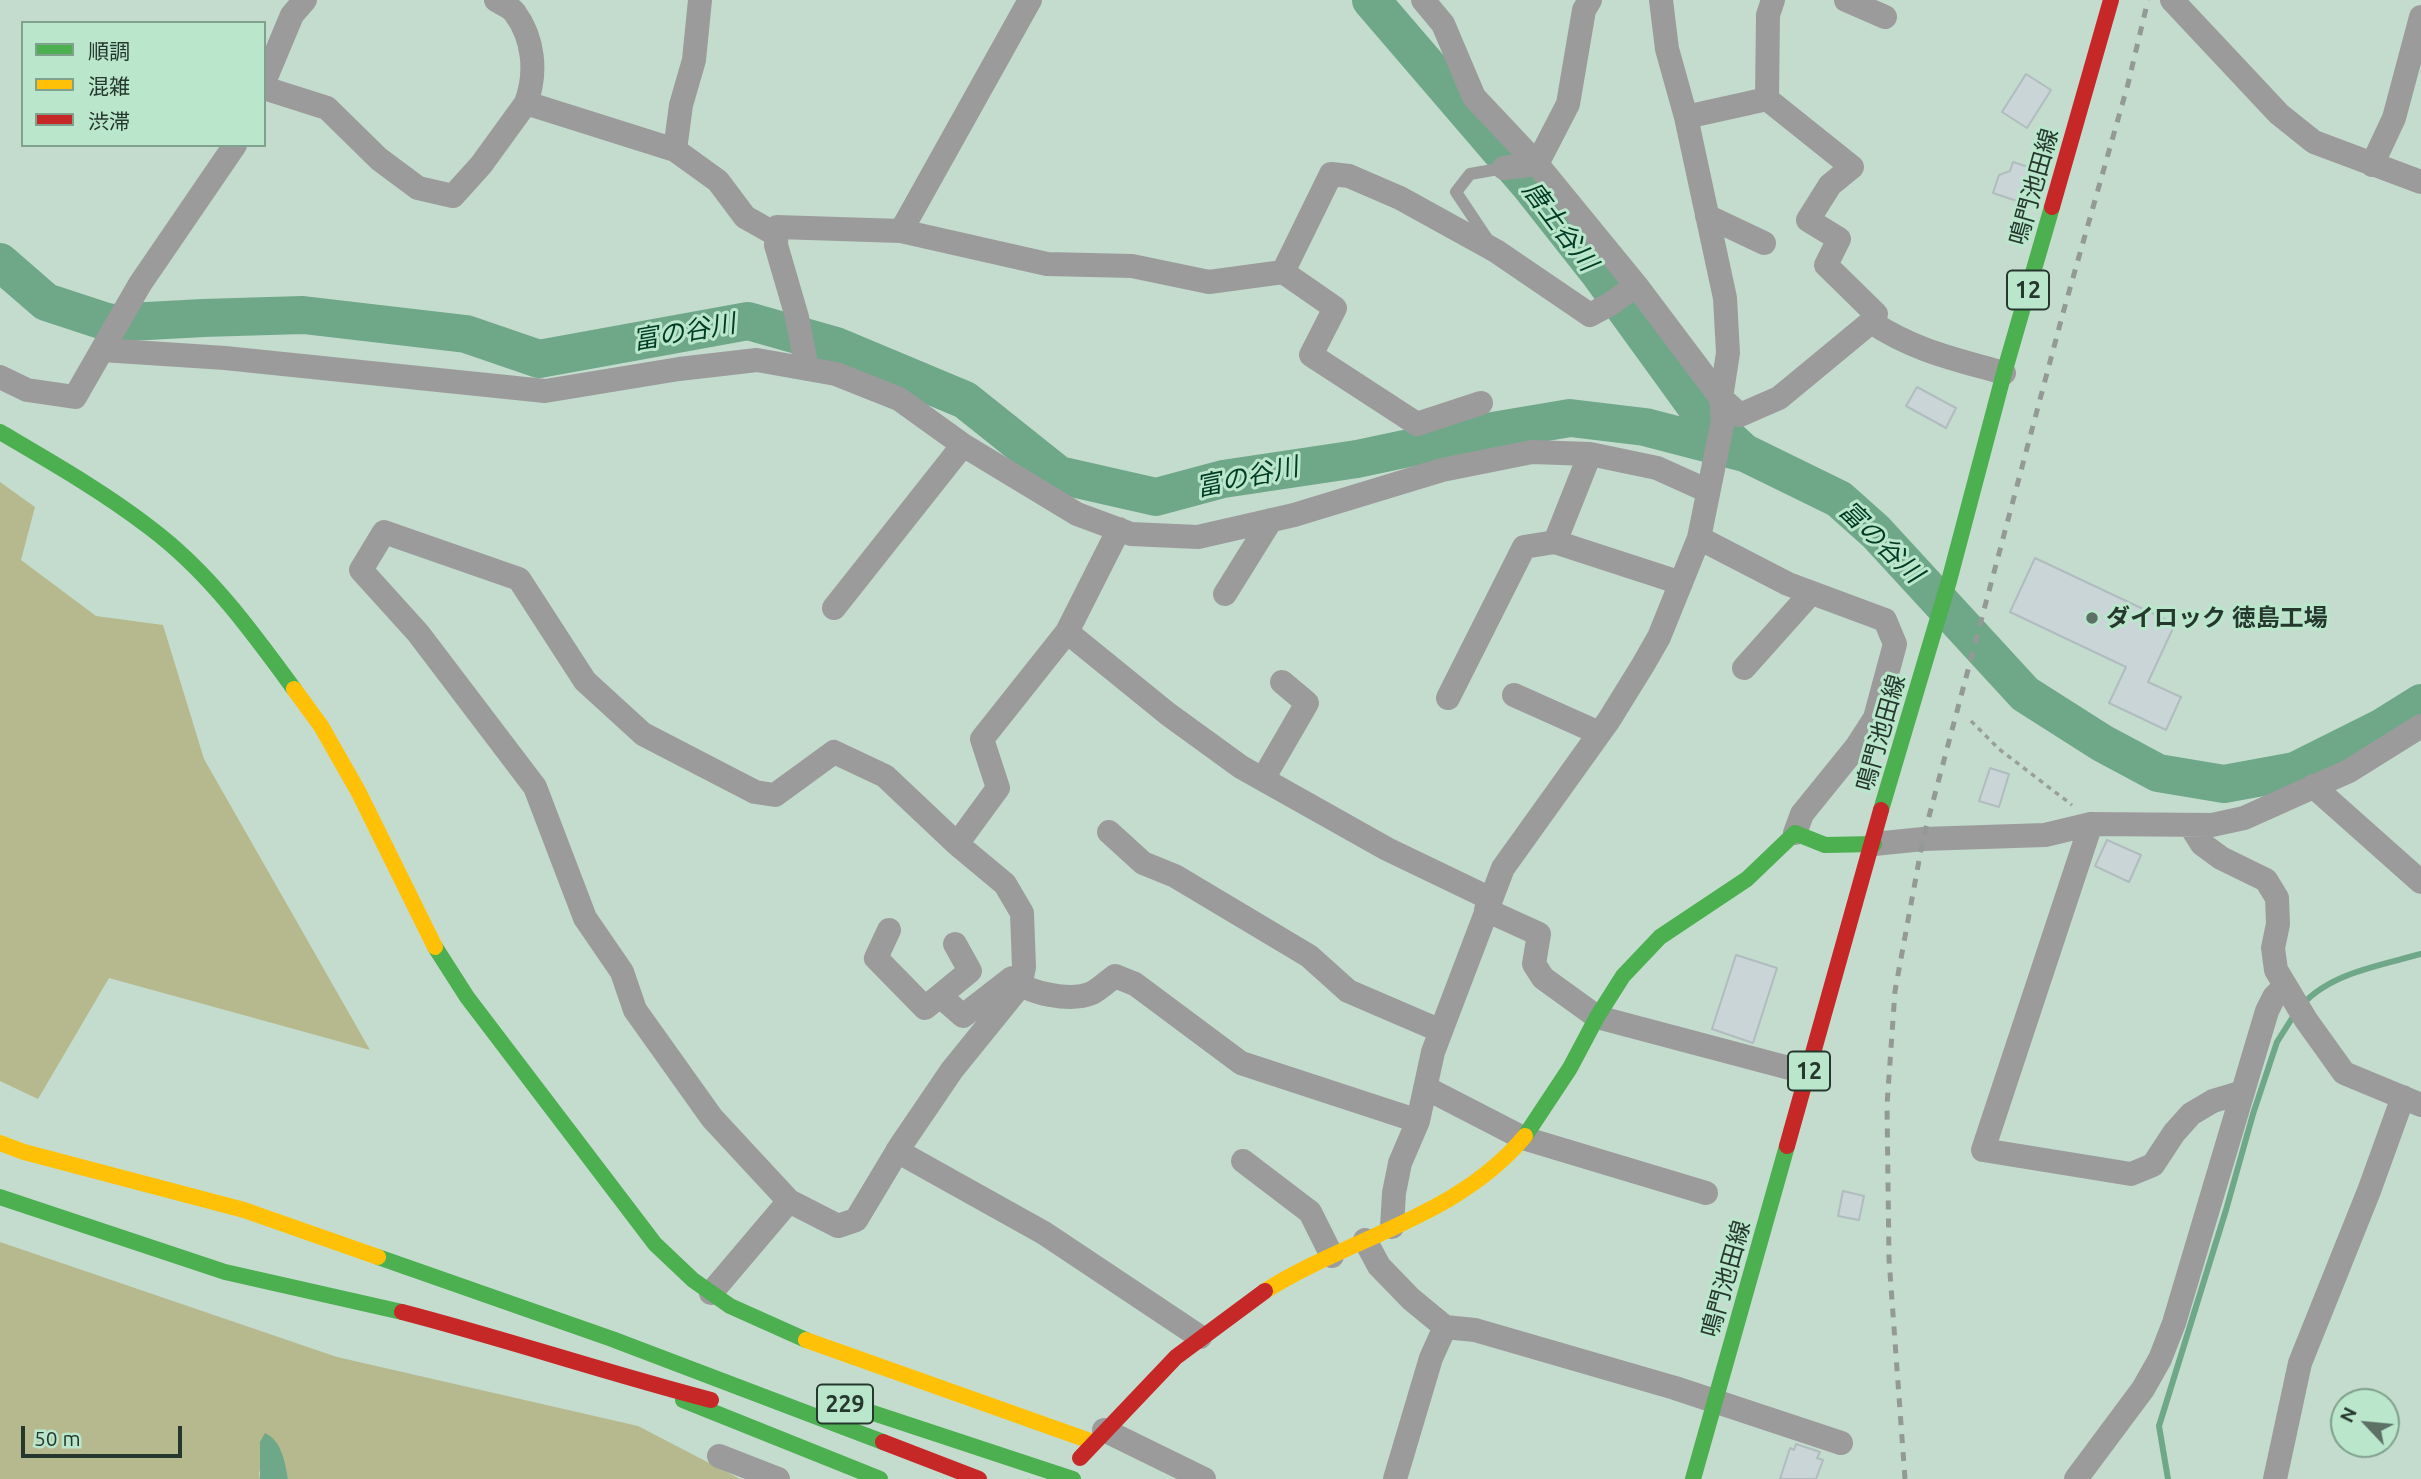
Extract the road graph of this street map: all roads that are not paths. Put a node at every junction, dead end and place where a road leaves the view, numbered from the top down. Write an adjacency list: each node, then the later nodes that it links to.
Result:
1 (305, 0): 14 (street)
2 (496, 0): 17 (street)
3 (700, 0): 20 (street)
4 (1030, 0): 25 (street)
5 (1423, 0): 22 (street)
6 (1590, 0): 22 (street)
7 (1661, 0): 18 (street)
8 (1773, 0): 16 (street)
9 (1846, 0): 12 (street)
10 (2111, 0): 34 (main road, 鳴門池田線 / 12)
11 (2172, 0): 21 (street)
12 (1885, 17)
13 (2421, 17): 21 (street)
14 (266, 77)
15 (266, 89): 17 (street)
16 (1767, 99): 18 (street); 31 (street)
17 (526, 103): 20 (street)
18 (1685, 117): 24 (street)
19 (234, 147): 32 (street)
20 (675, 150): 26 (street)
21 (2372, 165): 23 (street)
22 (1522, 166): 28 (lane); 30 (street)
23 (2421, 182)
24 (1707, 216): 27 (street); 37 (street)
25 (901, 231): 26 (street); 29 (street)
26 (777, 235): 33 (street)
27 (1764, 243)
28 (1496, 251): 29 (street); 30 (street)
29 (1283, 272): 36 (street)
30 (1626, 292): 37 (street)
31 (1871, 322): 34 (street); 37 (street)
32 (103, 349): 33 (street); 35 (street)
33 (807, 368): 39 (street)
34 (2004, 373): 64 (main road, 鳴門池田線 / 12)
35 (0, 377)
36 (1482, 403)
37 (1722, 409): 41 (street)
38 (0, 432): 93 (main road)
39 (963, 445): 43 (street); 49 (street)
40 (1590, 454): 41 (street); 42 (street); 45 (street)
41 (1708, 487): 44 (street)
42 (1271, 520): 43 (street); 48 (street)
43 (1119, 529): 50 (street)
44 (1699, 538): 46 (street); 47 (street)
45 (1555, 542): 46 (street); 54 (street)
46 (1681, 583): 56 (street)
47 (1811, 593): 51 (street); 62 (street)
48 (1225, 594)
49 (834, 608)
50 (1067, 632): 57 (street); 63 (street)
51 (1744, 668)
52 (1282, 682): 57 (street)
53 (1514, 695): 56 (street)
54 (1448, 698)
55 (2421, 726): 58 (street)
56 (1599, 733): 66 (street)
57 (1263, 779): 66 (street)
58 (2313, 786): 60 (street); 65 (street)
59 (2091, 824): 60 (street); 64 (street); 76 (street)
60 (2190, 825): 70 (street)
61 (1109, 832): 73 (street)
62 (1795, 833): 64 (main road); 72 (main road)
63 (957, 844): 69 (street); 87 (street)
64 (1874, 844): 74 (main road, 鳴門池田線 / 12)
65 (2421, 882)
66 (1488, 904): 72 (street); 73 (street)
67 (889, 930): 71 (street)
68 (955, 944): 71 (street)
69 (1020, 986): 71 (street); 78 (street); 82 (street)
70 (2287, 992): 76 (street); 77 (street)
71 (940, 996)
72 (1597, 1017): 74 (street); 79 (main road)
73 (1441, 1031): 75 (street)
74 (1808, 1073): 99 (main road, 鳴門池田線 / 12)
75 (1426, 1088): 78 (street); 79 (street)
76 (2243, 1092): 112 (street)
77 (2412, 1101): 113 (street)
78 (1418, 1121): 90 (street)
79 (1523, 1138): 85 (street); 90 (main road)
80 (0, 1143): 83 (main road)
81 (0, 1149): 83 (main road)
82 (897, 1151): 87 (street); 95 (street)
83 (24, 1152): 96 (main road)
84 (1243, 1161): 92 (street)
85 (1706, 1193)
86 (0, 1197): 89 (main road)
87 (789, 1201): 93 (street)
88 (0, 1203): 89 (main road)
89 (22, 1205): 97 (main road)
90 (1392, 1227): 91 (main road)
91 (1366, 1240): 92 (main road); 94 (street)
92 (1332, 1256): 95 (main road)
93 (711, 1293): 102 (main road)
94 (1445, 1328): 99 (street); 110 (street)
95 (1200, 1337): 102 (main road)
96 (612, 1339): 98 (main road); 108 (main road)
97 (624, 1377): 101 (main road); 107 (main road, 229)
98 (770, 1382)
99 (1714, 1402): 103 (street); 111 (main road, 鳴門池田線 / 12)
100 (848, 1405): 105 (main road, 229)
101 (783, 1422)
102 (1099, 1436): 105 (main road); 109 (street)
103 (1841, 1443)
104 (719, 1456): 106 (street)
105 (1073, 1472)
106 (778, 1479)
107 (880, 1479)
108 (979, 1479)
109 (1204, 1479)
110 (1395, 1479)
111 (1693, 1479)
112 (2076, 1479)
113 (2275, 1479)

